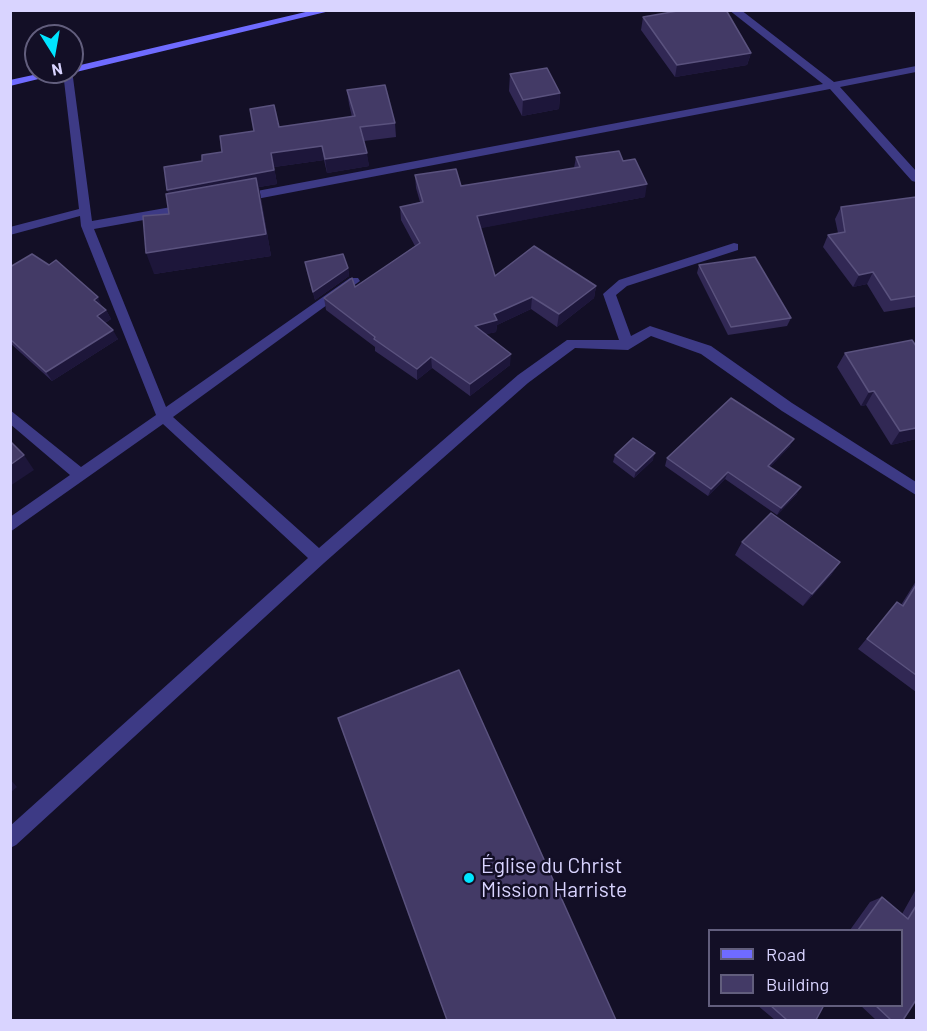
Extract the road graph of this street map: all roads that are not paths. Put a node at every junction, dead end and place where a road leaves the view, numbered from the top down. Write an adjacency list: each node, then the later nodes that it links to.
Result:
1 (329, 10): 3 (street)
2 (734, 10): 6 (street)
3 (84, 67)
4 (916, 69): 6 (street)
5 (69, 84): 10 (street)
6 (832, 86): 7 (street); 8 (street)
7 (916, 178)
8 (229, 200)
9 (205, 204): 11 (street)
10 (85, 211): 11 (street); 12 (street)
11 (87, 226): 17 (street)
12 (10, 231)
13 (734, 247): 15 (street)
14 (354, 281): 17 (street)
15 (628, 345): 19 (street); 21 (street)
16 (10, 415): 18 (street)
17 (163, 416): 18 (street); 21 (street)
18 (81, 476): 20 (street)
19 (916, 489)
20 (10, 526)
21 (319, 558): 22 (street)
22 (10, 839)

